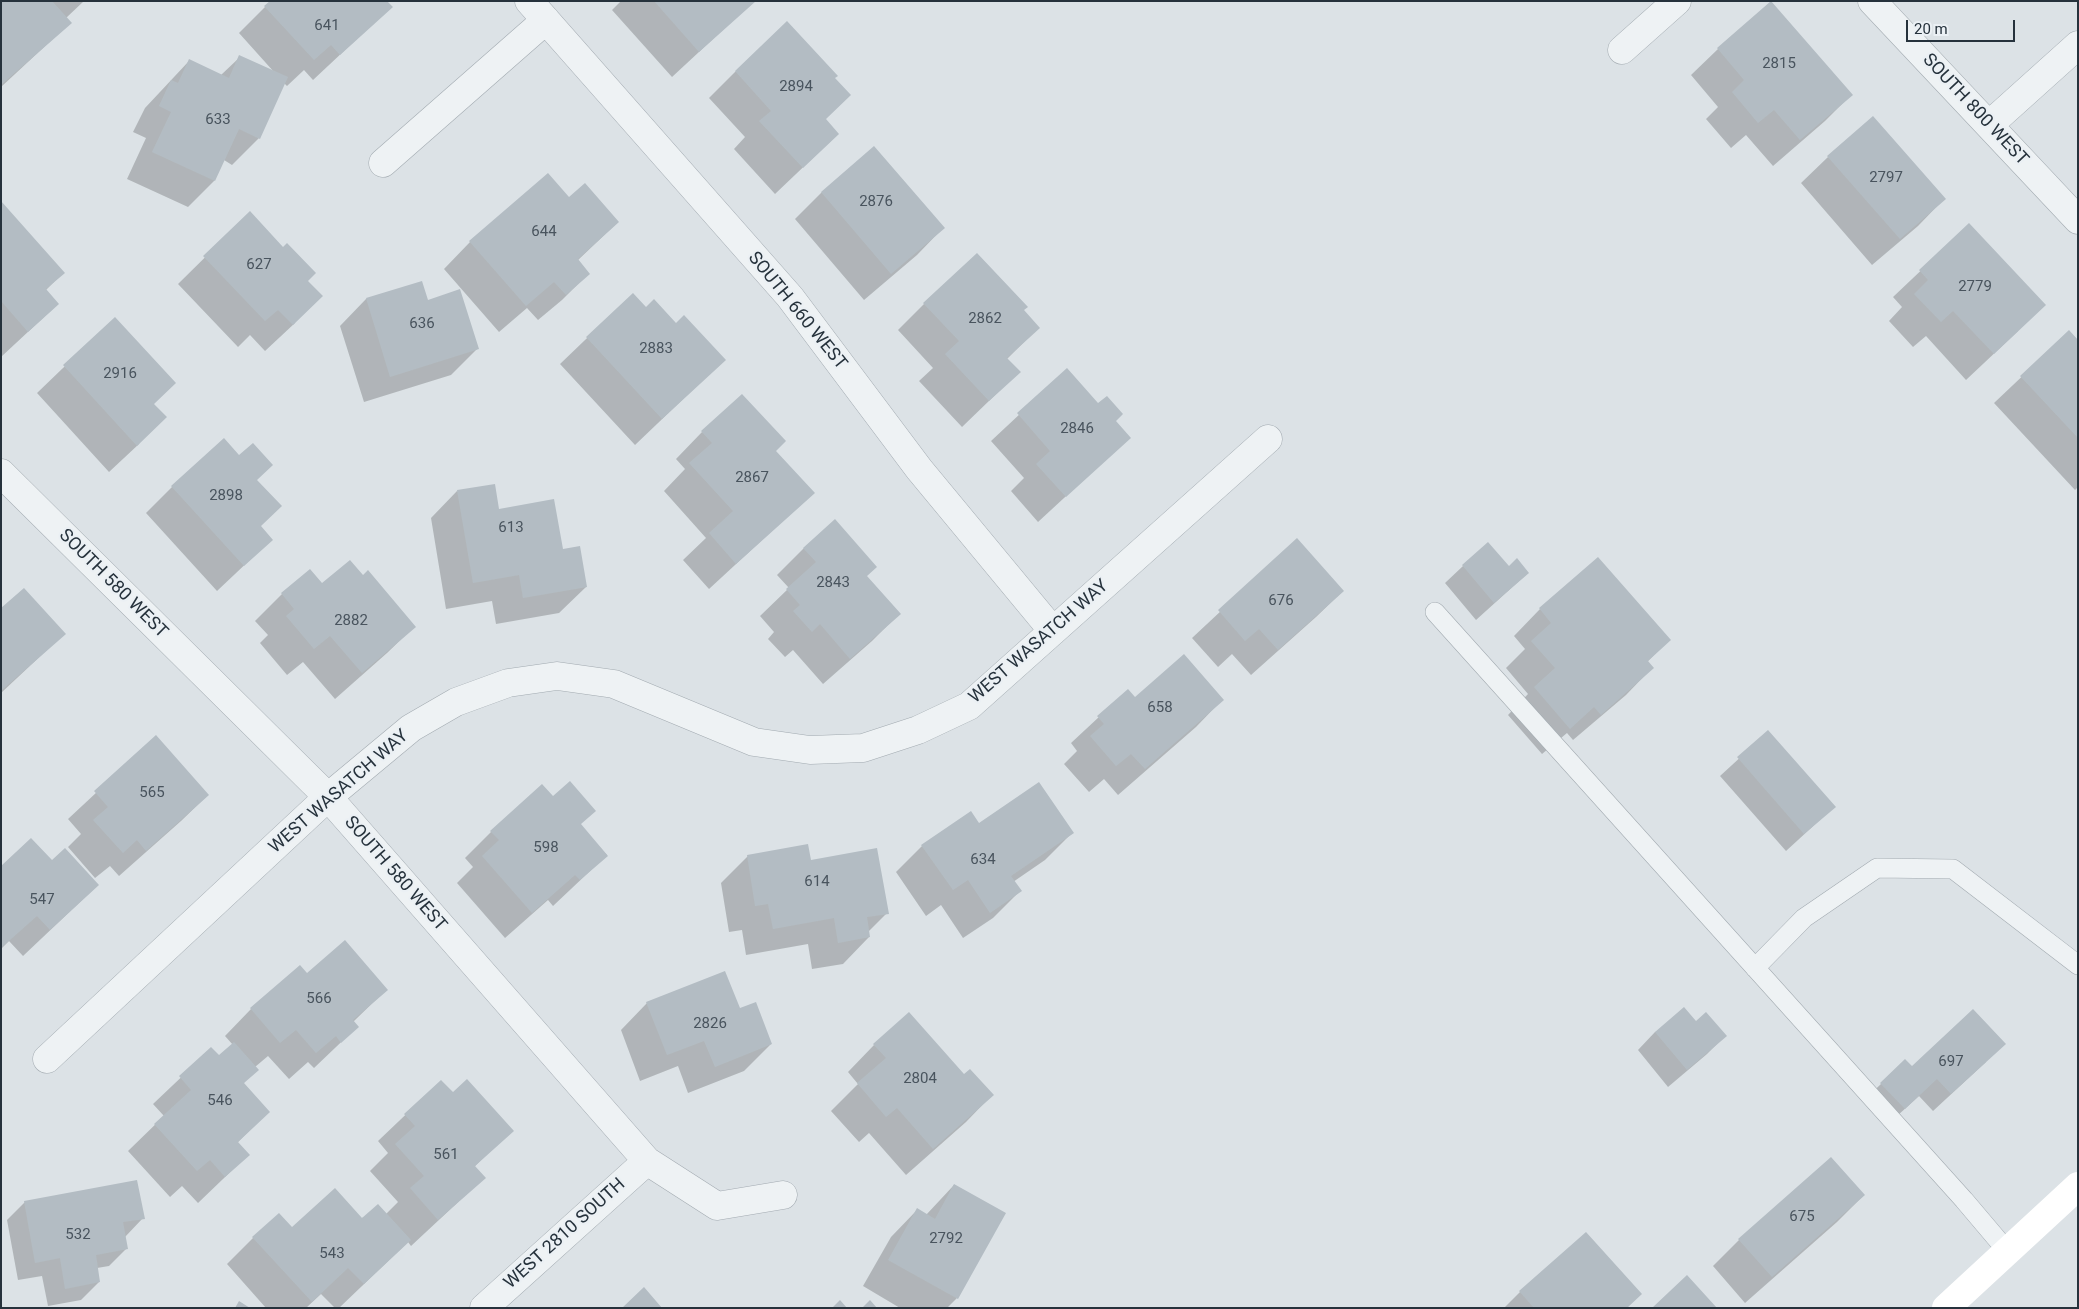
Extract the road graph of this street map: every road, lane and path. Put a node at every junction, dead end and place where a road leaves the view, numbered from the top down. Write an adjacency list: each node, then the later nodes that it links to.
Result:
1 (1677, 1): 5 (street)
2 (1872, 1): 6 (street, SOUTH 800 WEST)
3 (537, 11): 7 (street); 12 (street, SOUTH 660 WEST)
4 (2078, 45): 6 (street)
5 (1622, 50)
6 (1989, 125): 8 (street, SOUTH 800 WEST)
7 (383, 163)
8 (2078, 220)
9 (1268, 439): 12 (street, WEST WASATCH WAY)
10 (4, 482): 13 (street, SOUTH 580 WEST)
11 (1435, 612): 15 (lane)
12 (1053, 631): 13 (street, WEST WASATCH WAY)
13 (328, 797): 16 (street, WEST WASATCH WAY); 17 (street, SOUTH 580 WEST)
14 (2078, 965): 15 (lane)
15 (1755, 968): 20 (lane)
16 (48, 1059)
17 (646, 1161): 19 (street, SOUTH 580 WEST); 21 (street, WEST 2810 SOUTH)
18 (2078, 1186): 20 (main road)
19 (783, 1194)
20 (2008, 1252): 22 (main road)
21 (484, 1308)
22 (1946, 1308)

